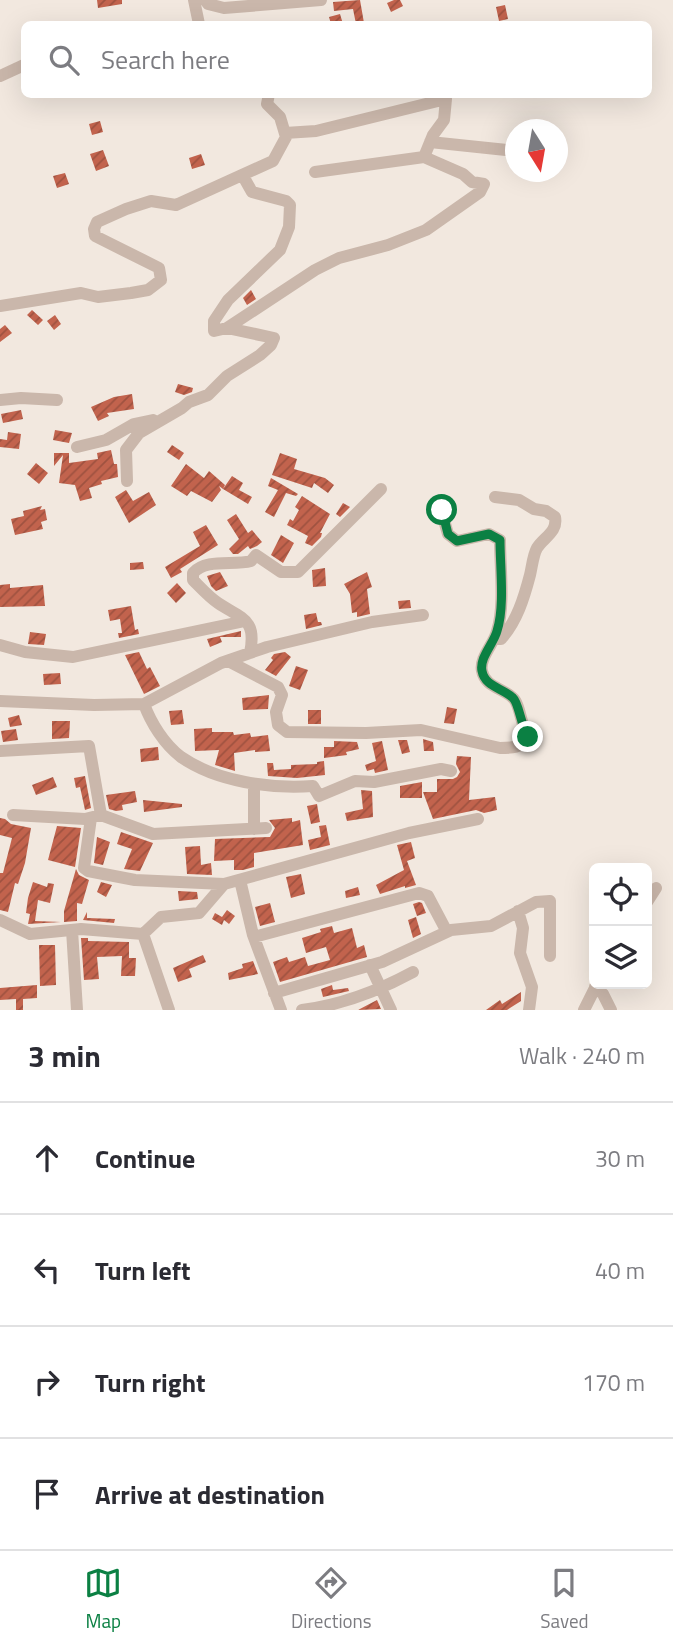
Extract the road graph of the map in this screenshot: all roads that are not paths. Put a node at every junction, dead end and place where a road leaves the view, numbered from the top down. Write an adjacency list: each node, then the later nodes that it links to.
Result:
1 (194, 0): 4 (street)
2 (205, 0): 3 (street)
3 (321, 0)
4 (198, 21)
5 (21, 66): 6 (street)
6 (0, 76)
7 (268, 98): 8 (street)
8 (285, 133): 9 (street); 13 (street)
9 (430, 142): 10 (street); 11 (street)
10 (505, 150)
11 (424, 157): 12 (street); 15 (street)
12 (315, 172)
13 (243, 176): 14 (street); 15 (street)
14 (0, 306)
15 (228, 328): 18 (street)
16 (0, 400): 17 (street)
17 (57, 400)
18 (161, 420): 19 (street); 20 (street)
19 (77, 447)
20 (127, 481)
21 (380, 489): 25 (street)
22 (495, 497): 26 (street)
23 (442, 510): 26 (street)
24 (423, 615): 28 (street)
25 (245, 621): 27 (street); 28 (street)
26 (495, 639): 29 (street)
27 (0, 645)
28 (250, 653): 29 (street)
29 (228, 661): 31 (street)
30 (0, 701): 31 (street)
31 (144, 704): 34 (street)
32 (0, 751): 36 (street)
33 (450, 771): 34 (street)
34 (254, 784): 36 (street)
35 (13, 816): 36 (street)
36 (96, 817): 39 (street)
37 (478, 819): 38 (street)
38 (240, 880): 39 (street); 47 (street)
39 (224, 884): 46 (street)
40 (656, 888): 41 (street)
41 (652, 894)
42 (518, 911): 45 (street); 48 (street); 60 (street)
43 (0, 920): 44 (street)
44 (72, 930): 46 (street); 55 (street)
45 (447, 932): 47 (street); 49 (street)
46 (143, 934): 56 (street)
47 (254, 937): 54 (street)
48 (550, 956)
49 (370, 965): 51 (street); 54 (street)
50 (413, 972): 51 (street)
51 (381, 989): 58 (street); 59 (street)
52 (594, 989): 61 (street)
53 (599, 989): 62 (street)
54 (274, 993): 57 (street)
55 (77, 1010)
56 (169, 1010)
57 (281, 1010)
58 (302, 1010)
59 (390, 1010)
60 (529, 1010)
61 (584, 1010)
62 (611, 1010)

